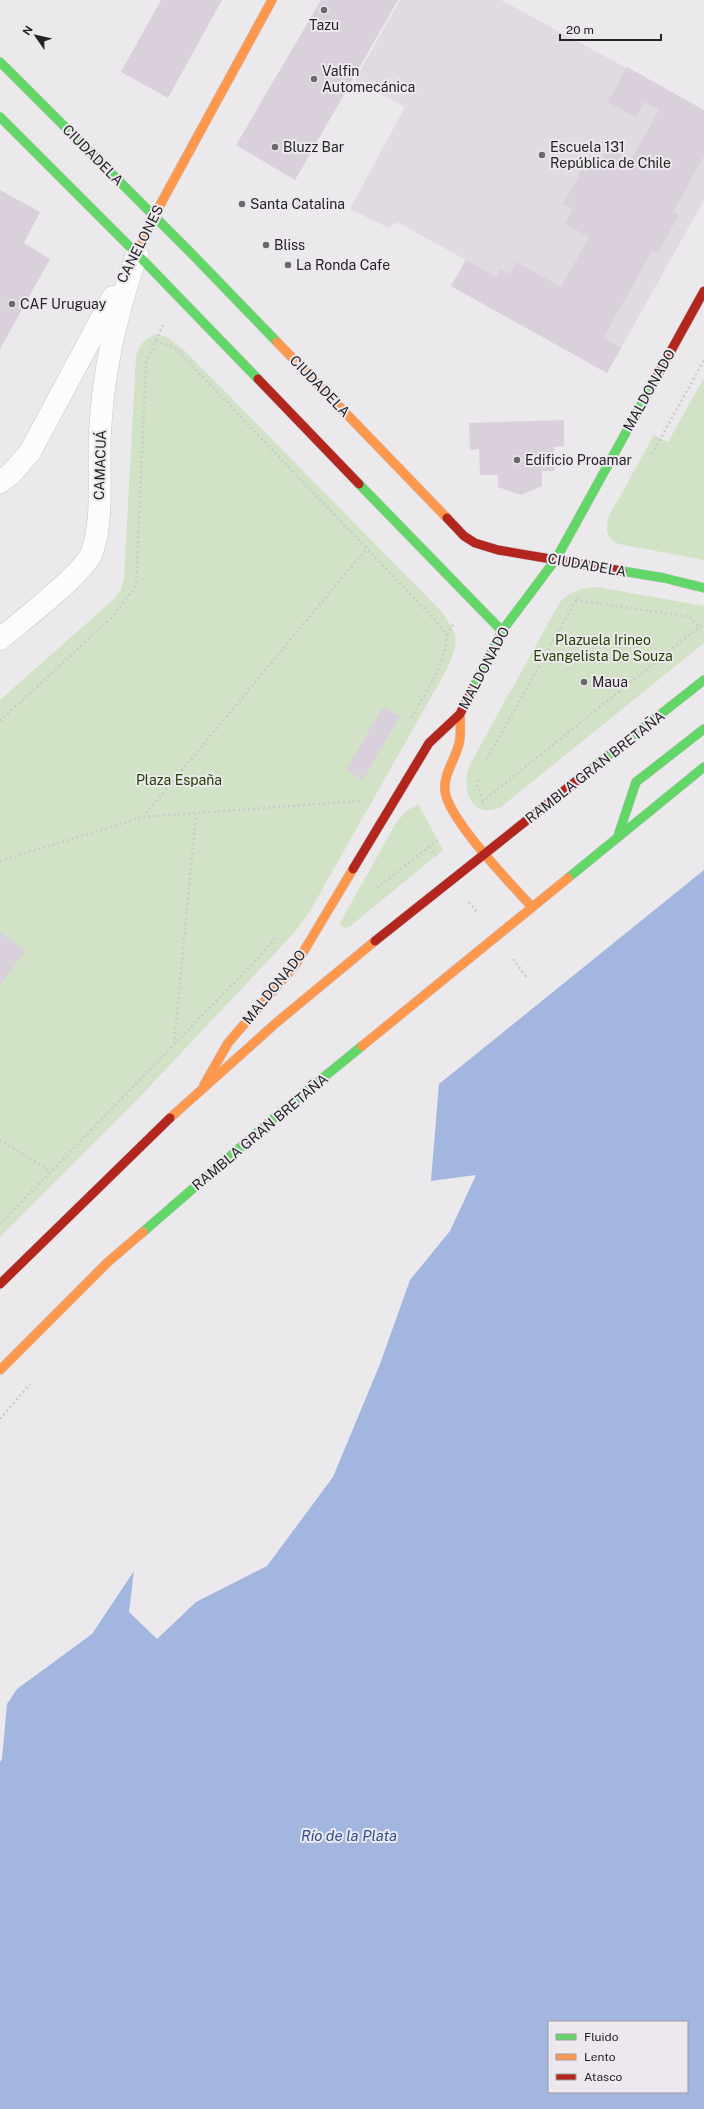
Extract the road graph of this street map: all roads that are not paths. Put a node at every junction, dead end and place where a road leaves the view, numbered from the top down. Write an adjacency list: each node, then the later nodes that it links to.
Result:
1 (272, 0): 4 (street, CANELONES)
2 (0, 62): 4 (street, CIUDADELA)
3 (0, 117): 5 (street)
4 (154, 216): 5 (street, CANELONES); 8 (street, CIUDADELA)
5 (137, 254): 7 (street, CANELONES); 10 (street); 11 (street, CAMACUÁ)
6 (704, 291): 8 (street, MALDONADO)
7 (0, 482)
8 (556, 559): 9 (street, CIUDADELA); 10 (street, MALDONADO)
9 (704, 588)
10 (502, 631): 13 (street, MALDONADO)
11 (0, 639)
12 (704, 680): 17 (street, RAMBLA GRAN BRETAÑA)
13 (460, 714): 17 (street); 19 (street, MALDONADO)
14 (704, 729): 16 (street)
15 (704, 767): 16 (street, RAMBLA GRAN BRETAÑA)
16 (618, 836): 18 (street, RAMBLA GRAN BRETAÑA)
17 (485, 854): 18 (street); 19 (street, RAMBLA GRAN BRETAÑA)
18 (532, 907): 21 (street, RAMBLA GRAN BRETAÑA)
19 (202, 1090): 20 (street, RAMBLA GRAN BRETAÑA)
20 (0, 1284)
21 (0, 1370)

